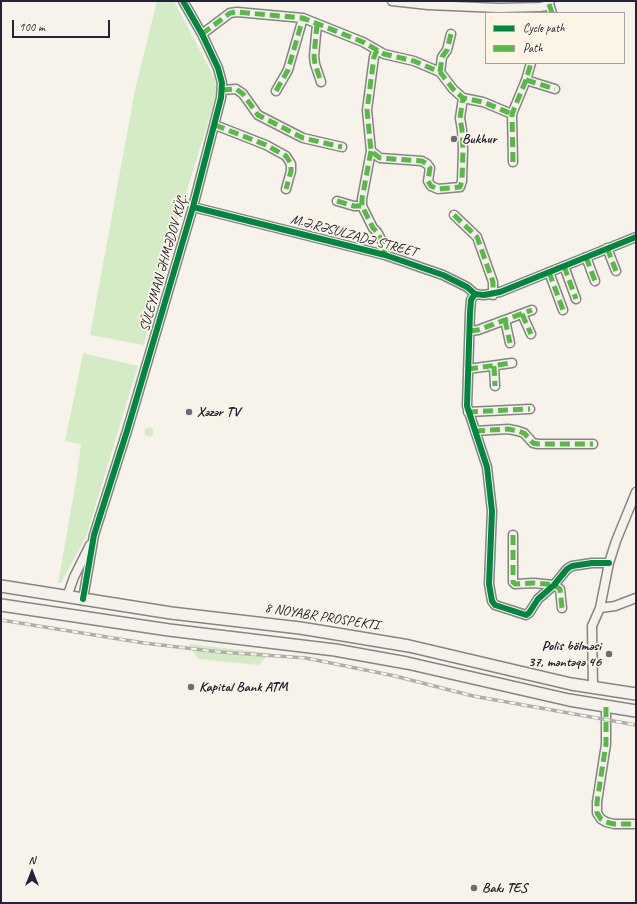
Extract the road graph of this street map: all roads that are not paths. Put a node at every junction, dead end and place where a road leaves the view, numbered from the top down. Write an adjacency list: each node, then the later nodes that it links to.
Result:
1 (182, 1): 6 (street, SÜLEYMAN ƏHMƏDOV KÜÇ.)
2 (392, 1): 3 (street)
3 (550, 3)
4 (303, 18): 5 (street); 6 (street); 15 (street)
5 (317, 24): 8 (street); 12 (street)
6 (202, 34): 14 (street, SÜLEYMAN ƏHMƏDOV KÜÇ.)
7 (451, 34): 10 (street)
8 (377, 50): 10 (street); 20 (street)
9 (530, 64): 11 (street)
10 (440, 72): 16 (street)
11 (526, 80): 13 (street); 17 (street)
12 (321, 82)
13 (555, 89)
14 (222, 90): 18 (street, SÜLEYMAN ƏHMƏDOV KÜÇ.); 19 (street)
15 (276, 91)
16 (463, 98): 17 (street); 20 (street)
17 (512, 114): 21 (street)
18 (215, 125): 22 (street); 25 (street, SÜLEYMAN ƏHMƏDOV KÜÇ.)
19 (342, 147)
20 (371, 151): 24 (street)
21 (513, 162)
22 (286, 189)
23 (337, 201): 24 (street)
24 (362, 206): 29 (street)
25 (193, 207): 29 (street, M.Ə.RƏSULZADƏ STREET); 54 (street, SÜLEYMAN ƏHMƏDOV KÜÇ.)
26 (454, 215): 36 (street)
27 (636, 236): 28 (street)
28 (607, 248): 30 (street); 32 (street)
29 (385, 255): 35 (street, M.Ə.RƏSULZADƏ STREET)
30 (586, 257): 31 (street); 34 (street)
31 (564, 266): 33 (street); 37 (street)
32 (616, 271)
33 (549, 272): 36 (street); 39 (street)
34 (595, 281)
35 (475, 294): 36 (street); 42 (street)
36 (493, 294)
37 (576, 299)
38 (532, 310): 40 (street)
39 (564, 310)
40 (522, 314): 41 (street); 43 (street)
41 (505, 320): 42 (street); 44 (street)
42 (470, 331): 47 (street)
43 (531, 334)
44 (510, 343)
45 (512, 363): 46 (street)
46 (494, 366): 47 (street); 48 (street)
47 (468, 370): 50 (street)
48 (495, 386)
49 (530, 409): 50 (street)
50 (468, 412): 51 (street)
51 (475, 431): 52 (street); 57 (street)
52 (593, 444)
53 (636, 492): 56 (street)
54 (94, 535): 59 (street); 61 (street)
55 (513, 535): 57 (street)
56 (609, 563): 57 (street); 64 (street)
57 (554, 584): 63 (street)
58 (1, 586): 59 (highway, 8 NOYABR PROSPEKTI)
59 (67, 597): 61 (highway, 8 NOYABR PROSPEKTI); 65 (highway)
60 (636, 598): 64 (street)
61 (82, 599): 66 (highway); 67 (highway, 8 NOYABR PROSPEKTI)
62 (1, 605): 65 (highway)
63 (562, 608)
64 (600, 608): 67 (street)
65 (63, 614): 66 (highway)
66 (80, 617): 69 (highway)
67 (593, 688): 68 (highway, 8 NOYABR PROSPEKTI)
68 (636, 694)
69 (606, 707): 70 (highway); 71 (street)
70 (636, 711)
71 (636, 824)

